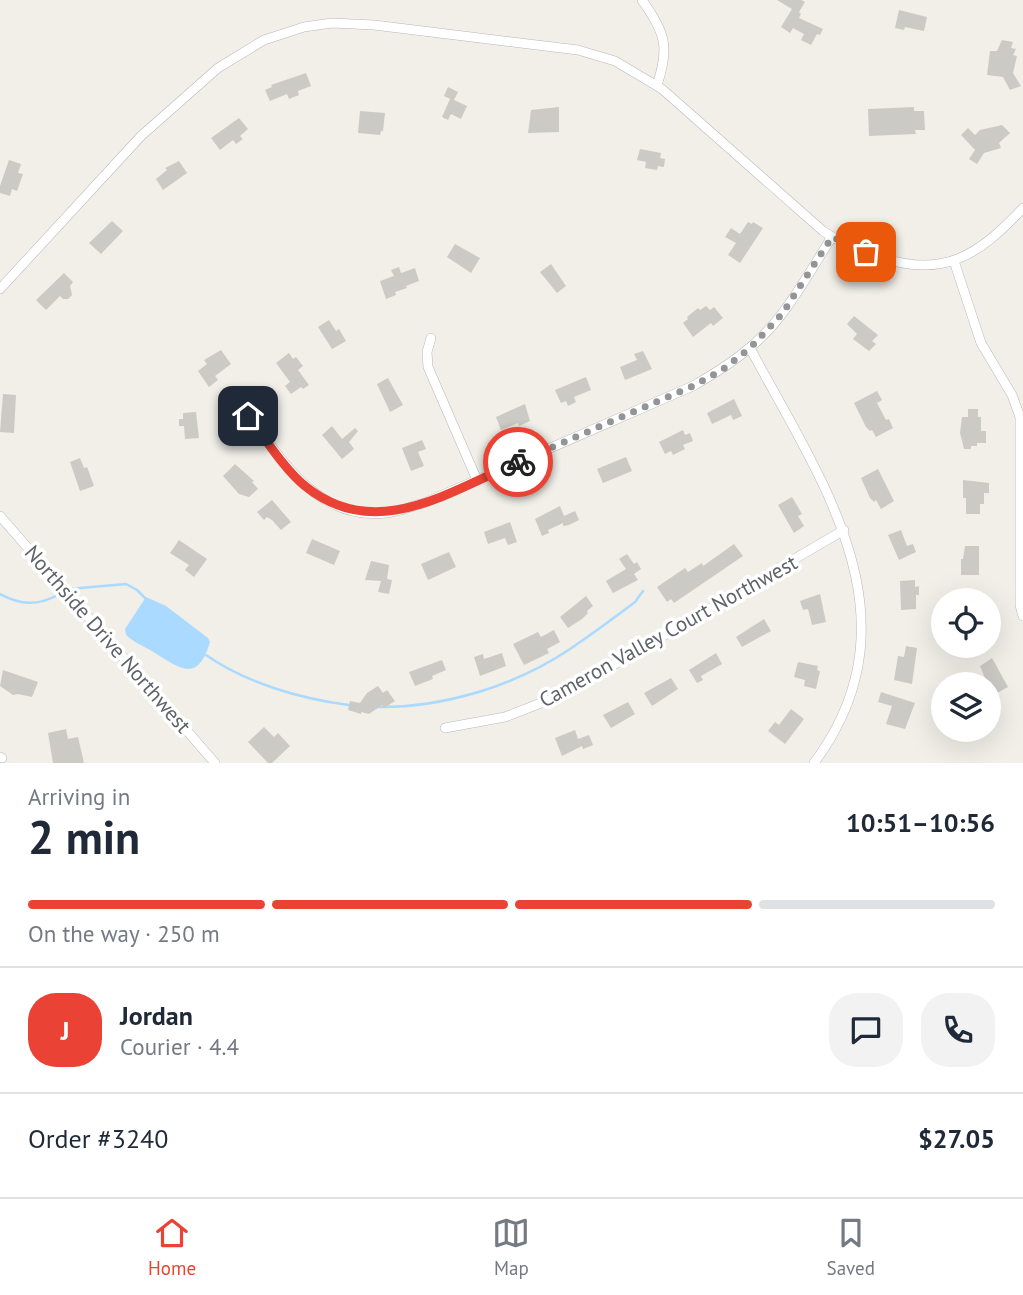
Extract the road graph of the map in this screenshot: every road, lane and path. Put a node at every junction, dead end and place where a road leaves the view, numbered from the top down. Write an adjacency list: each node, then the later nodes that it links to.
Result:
1 (642, 0): 2 (street)
2 (657, 85): 4 (street); 6 (street)
3 (1023, 208): 5 (street)
4 (832, 237): 5 (street); 8 (street)
5 (954, 261): 10 (street)
6 (0, 289)
7 (431, 338): 11 (street)
8 (750, 348): 11 (street); 13 (street)
9 (248, 416): 11 (street)
10 (1021, 417): 14 (street)
11 (477, 480)
12 (0, 516): 16 (street, Northside Drive Northwest)
13 (844, 530): 15 (street, Cameron Valley Court Northwest); 17 (street)
14 (1023, 616)
15 (445, 728)
16 (215, 763)
17 (814, 763)

